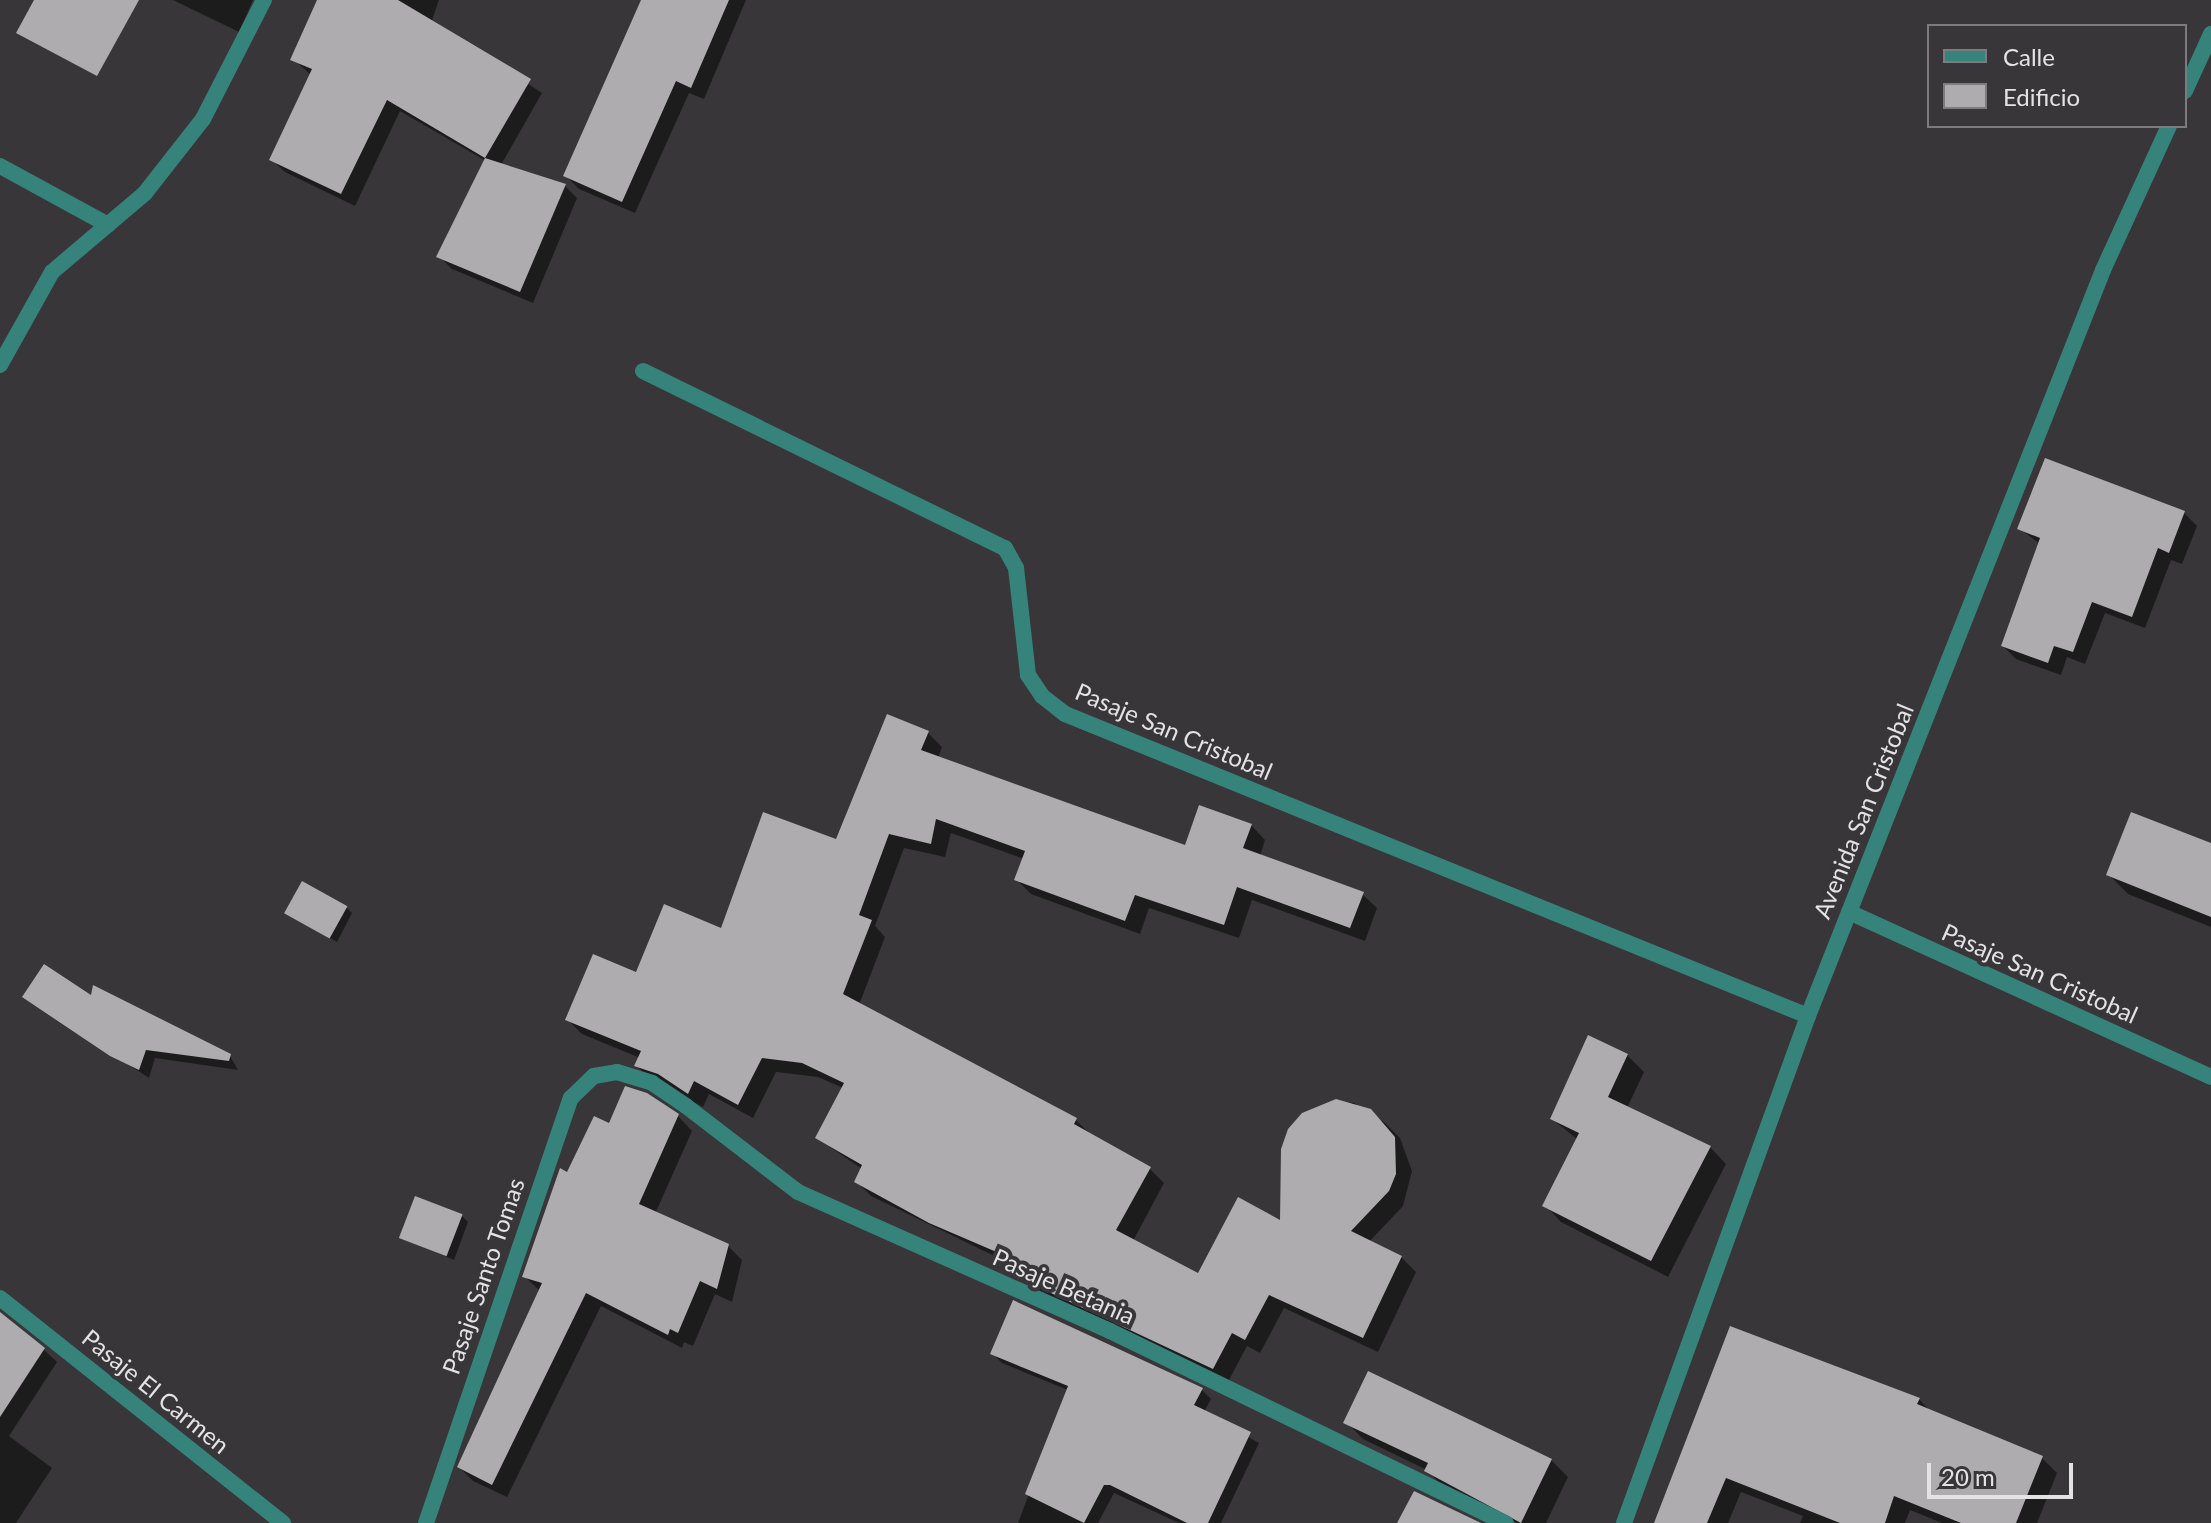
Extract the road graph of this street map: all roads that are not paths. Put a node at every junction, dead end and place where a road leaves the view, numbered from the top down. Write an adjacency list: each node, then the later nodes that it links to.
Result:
1 (264, 0): 6 (street)
2 (2211, 34): 3 (street)
3 (2187, 87)
4 (2168, 128): 9 (street, Avenida San Cristobal)
5 (0, 166): 6 (street)
6 (108, 225): 7 (street)
7 (0, 365)
8 (643, 371): 10 (street, Pasaje San Cristobal)
9 (1849, 912): 10 (street, Avenida San Cristobal); 12 (street, Pasaje San Cristobal)
10 (1808, 1016): 17 (street, Avenida San Cristobal)
11 (617, 1072): 15 (street, Pasaje Santo Tomas); 16 (street, Pasaje Betania)
12 (2211, 1077)
13 (0, 1298): 14 (street, Pasaje El Carmen)
14 (283, 1523)
15 (426, 1523)
16 (1506, 1523)
17 (1624, 1523)

